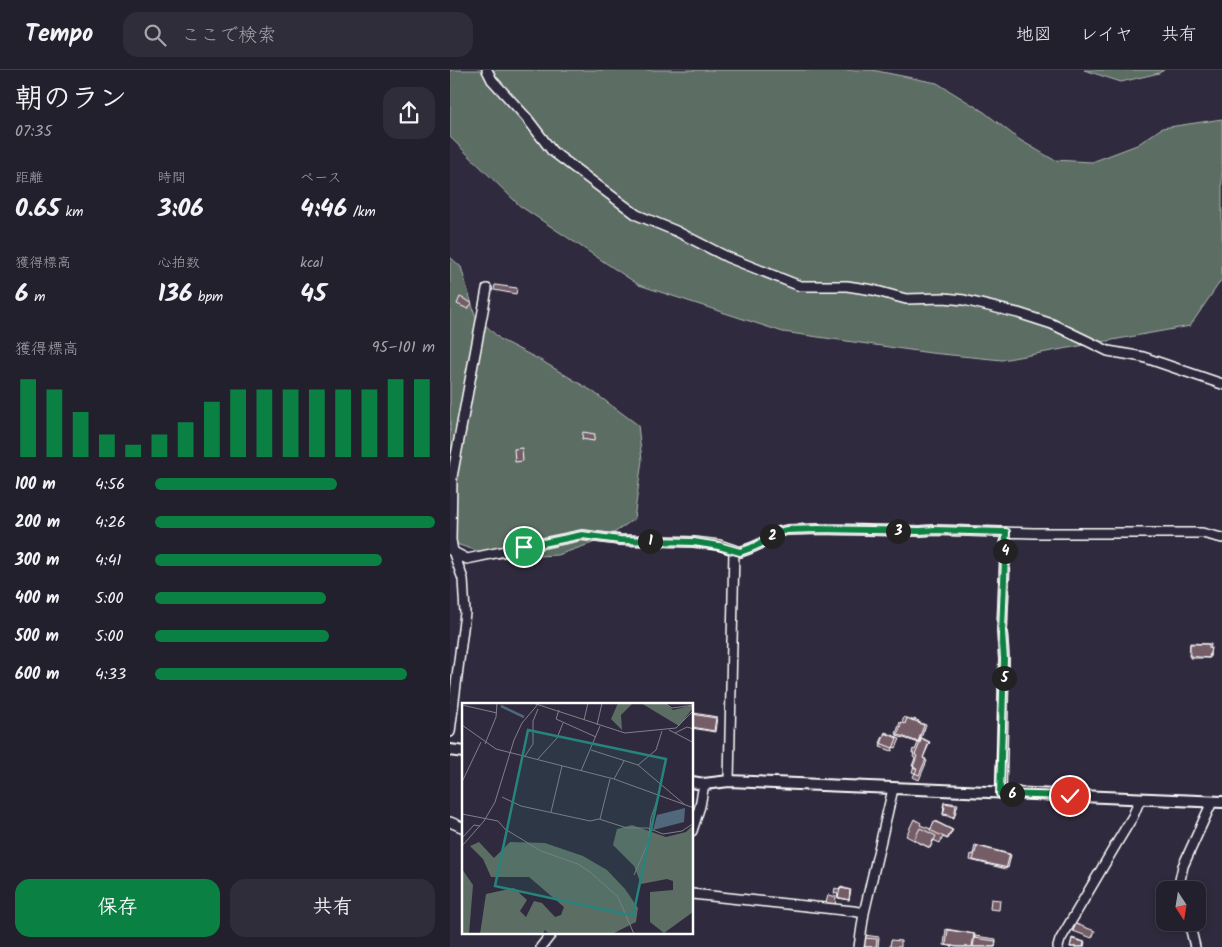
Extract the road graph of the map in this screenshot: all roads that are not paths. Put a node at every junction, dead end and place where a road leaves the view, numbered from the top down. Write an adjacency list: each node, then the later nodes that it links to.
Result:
1 (487, 70): 3 (street)
2 (487, 289): 6 (street)
3 (1222, 384)
4 (1006, 532): 5 (street); 7 (street); 13 (street)
5 (1222, 538)
6 (452, 550): 7 (street); 8 (street)
7 (734, 550): 9 (street)
8 (450, 732)
9 (729, 781): 11 (street); 12 (street)
10 (694, 782): 11 (street)
11 (704, 784): 17 (street)
12 (893, 789): 13 (street); 21 (street)
13 (1000, 794): 14 (street)
14 (1140, 799): 15 (street); 26 (street)
15 (1217, 802): 19 (street)
16 (450, 822): 18 (street)
17 (694, 825)
18 (462, 827)
19 (1180, 881)
20 (694, 894): 21 (street)
21 (864, 914): 25 (street)
22 (1191, 931): 27 (street)
23 (551, 934): 24 (street)
24 (541, 947)
25 (859, 947)
26 (1058, 947)
27 (1195, 947)

